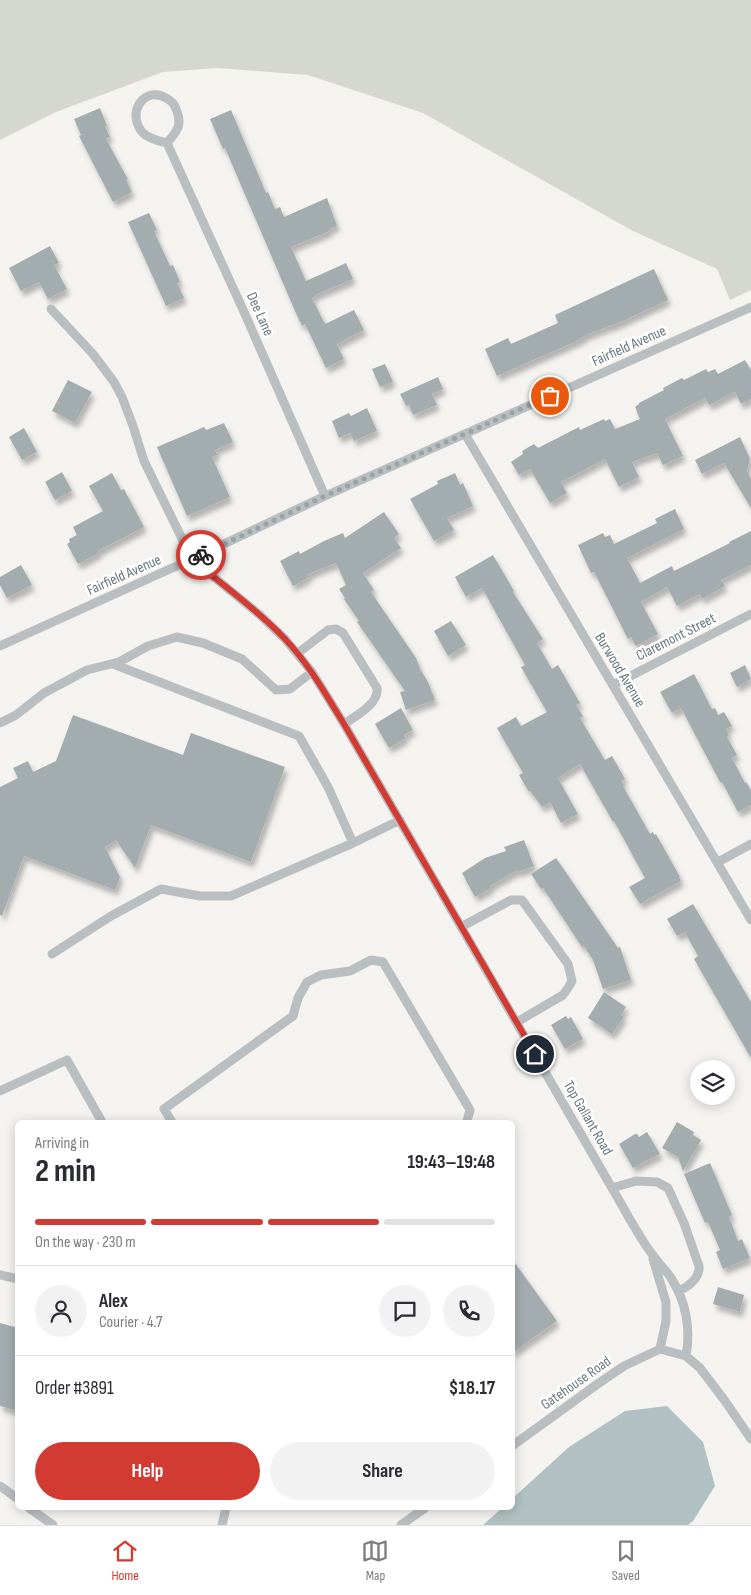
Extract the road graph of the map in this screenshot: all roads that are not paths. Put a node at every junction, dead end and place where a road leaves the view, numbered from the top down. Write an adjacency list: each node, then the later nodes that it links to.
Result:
1 (167, 143): 1 (street); 5 (street, Dee Lane)
2 (751, 307): 4 (street, Fairfield Avenue)
3 (51, 309): 6 (street)
4 (465, 434): 5 (street, Fairfield Avenue); 12 (street, Burwood Avenue)
5 (325, 496): 6 (street, Fairfield Avenue)
6 (192, 559): 8 (street, Fairfield Avenue); 9 (street, Top Gallant Road)
7 (751, 614): 12 (street, Claremont Street)
8 (0, 645)
9 (298, 654): 11 (street, Top Gallant Road); 14 (street)
10 (114, 664): 11 (street); 13 (street); 16 (street)
11 (312, 672): 14 (street, Top Gallant Road)
12 (613, 685): 18 (street, Burwood Avenue)
13 (0, 723)
14 (344, 724): 15 (street, Top Gallant Road)
15 (400, 820): 16 (street); 20 (street, Top Gallant Road)
16 (354, 843): 21 (street)
17 (751, 844): 18 (street)
18 (718, 862): 19 (street, Burwood Avenue)
19 (751, 920)
20 (461, 927): 22 (street, Top Gallant Road); 22 (street)
21 (52, 954)
22 (517, 1022): 27 (street, Top Gallant Road)
23 (0, 1091): 24 (street)
24 (101, 1120)
25 (171, 1120): 26 (street)
26 (467, 1120)
27 (612, 1188): 28 (street, Top Gallant Road); 31 (street)
28 (652, 1254): 31 (street, Top Gallant Road); 32 (street, Top Gallant Road)
29 (0, 1275): 30 (street)
30 (15, 1278)
31 (679, 1292): 33 (street, Top Gallant Road)
32 (660, 1349): 33 (street); 35 (street, Gatehouse Road)
33 (686, 1356): 34 (street)
34 (751, 1439)
35 (515, 1444)
36 (0, 1486): 37 (street)
37 (15, 1497)
38 (32, 1510): 41 (street)
39 (226, 1510): 42 (street)
40 (422, 1510): 43 (street)
41 (53, 1525)
42 (222, 1525)
43 (401, 1525)

